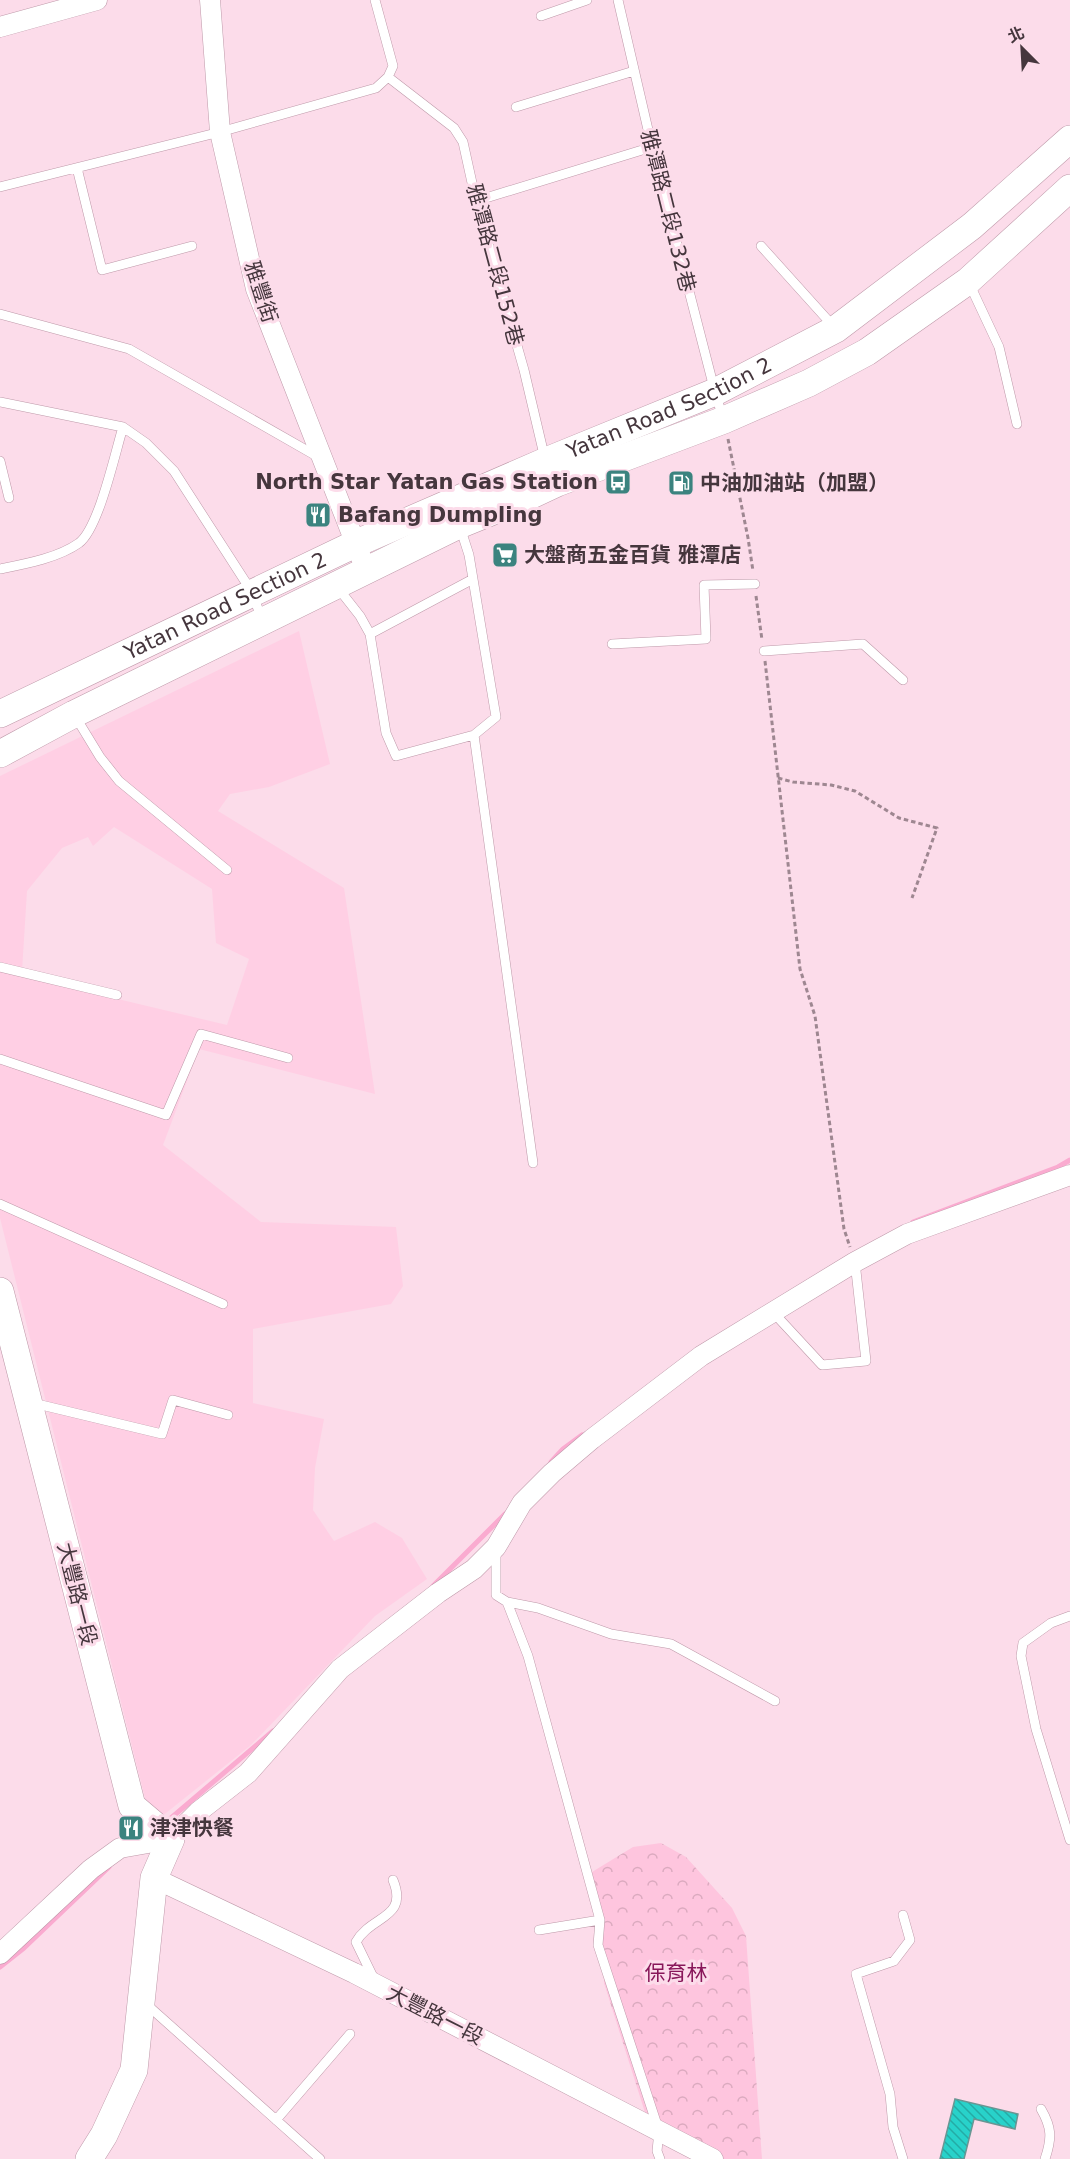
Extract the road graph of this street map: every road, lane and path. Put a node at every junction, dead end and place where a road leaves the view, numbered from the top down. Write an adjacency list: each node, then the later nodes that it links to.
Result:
1 (97, 0): 7 (street)
2 (210, 0): 11 (street, 雅豐街)
3 (375, 0): 9 (lane)
4 (587, 0): 6 (lane)
5 (618, 0): 8 (lane, 雅潭路二段132巷)
6 (541, 16)
7 (0, 27)
8 (634, 71): 10 (lane); 13 (lane, 雅潭路二段132巷)
9 (388, 77): 11 (lane); 17 (lane, 雅潭路二段152巷)
10 (516, 107)
11 (220, 132): 14 (lane); 28 (street, 雅豐街)
12 (1070, 139): 22 (street, Yatan Road Section 2)
13 (652, 147): 17 (lane); 23 (lane, 雅潭路二段132巷)
14 (77, 168): 15 (lane); 18 (lane)
15 (0, 187)
16 (1070, 188): 20 (street, Yatan Road Section 2)
17 (476, 201): 30 (lane, 雅潭路二段152巷)
18 (192, 246)
19 (761, 246): 22 (lane)
20 (968, 281): 25 (street, Yatan Road Section 2); 26 (lane)
21 (0, 314): 28 (lane)
22 (836, 329): 23 (street, Yatan Road Section 2)
23 (715, 393): 25 (lane, 雅潭路二段132巷); 30 (street, Yatan Road Section 2)
24 (0, 402): 27 (lane)
25 (724, 420): 30 (street, Yatan Road Section 2); 37 (path)
26 (1017, 424)
27 (123, 428): 34 (lane); 39 (lane)
28 (324, 460): 33 (street, 雅豐街)
29 (0, 461): 31 (lane)
30 (552, 472): 32 (street, Yatan Road Section 2); 33 (street, Yatan Road Section 2)
31 (9, 498)
32 (459, 525): 35 (street, Yatan Road Section 2); 36 (lane)
33 (357, 543): 35 (street, 雅豐街); 39 (street, Yatan Road Section 2)
34 (0, 569)
35 (366, 570): 38 (street, Yatan Road Section 2)
36 (473, 579): 41 (lane); 47 (lane)
37 (755, 584): 42 (lane); 43 (path)
38 (336, 586): 40 (street, Yatan Road Section 2); 41 (lane)
39 (252, 592): 40 (lane); 45 (street, Yatan Road Section 2)
40 (263, 623): 46 (street, Yatan Road Section 2)
41 (370, 634): 47 (lane)
42 (612, 645)
43 (764, 651): 44 (lane); 49 (path)
44 (903, 680)
45 (0, 714)
46 (74, 714): 48 (street, Yatan Road Section 2); 50 (lane)
47 (474, 735): 56 (lane)
48 (0, 754)
49 (778, 778): 51 (path); 59 (path)
50 (227, 870)
51 (912, 898)
52 (0, 967): 53 (lane)
53 (117, 995)
54 (288, 1058): 55 (lane)
55 (0, 1059)
56 (533, 1163)
57 (1070, 1175): 59 (street)
58 (0, 1204): 61 (lane)
59 (855, 1262): 62 (street); 62 (lane)
60 (0, 1291): 63 (street, 大豐路一段)
61 (223, 1304)
62 (772, 1311): 65 (street)
63 (28, 1401): 64 (lane); 69 (street, 大豐路一段)
64 (228, 1415)
65 (496, 1547): 66 (lane); 69 (street)
66 (507, 1602): 68 (lane); 74 (lane)
67 (1070, 1616): 70 (lane)
68 (775, 1701)
69 (171, 1839): 71 (street); 76 (street)
70 (1070, 1840)
71 (154, 1878): 77 (street, 大豐路一段); 78 (street)
72 (393, 1880): 77 (lane)
73 (903, 1915): 87 (lane)
74 (600, 1920): 75 (lane); 82 (lane)
75 (539, 1930)
76 (0, 1954)
77 (377, 1984): 82 (street, 大豐路一段)
78 (142, 2000): 81 (lane); 83 (street)
79 (350, 2034): 81 (lane)
80 (1041, 2109): 88 (lane)
81 (276, 2120): 84 (lane)
82 (659, 2131): 85 (lane); 86 (street, 大豐路一段)
83 (89, 2159)
84 (320, 2159)
85 (660, 2159)
86 (713, 2159)
87 (903, 2159)
88 (1045, 2159)

